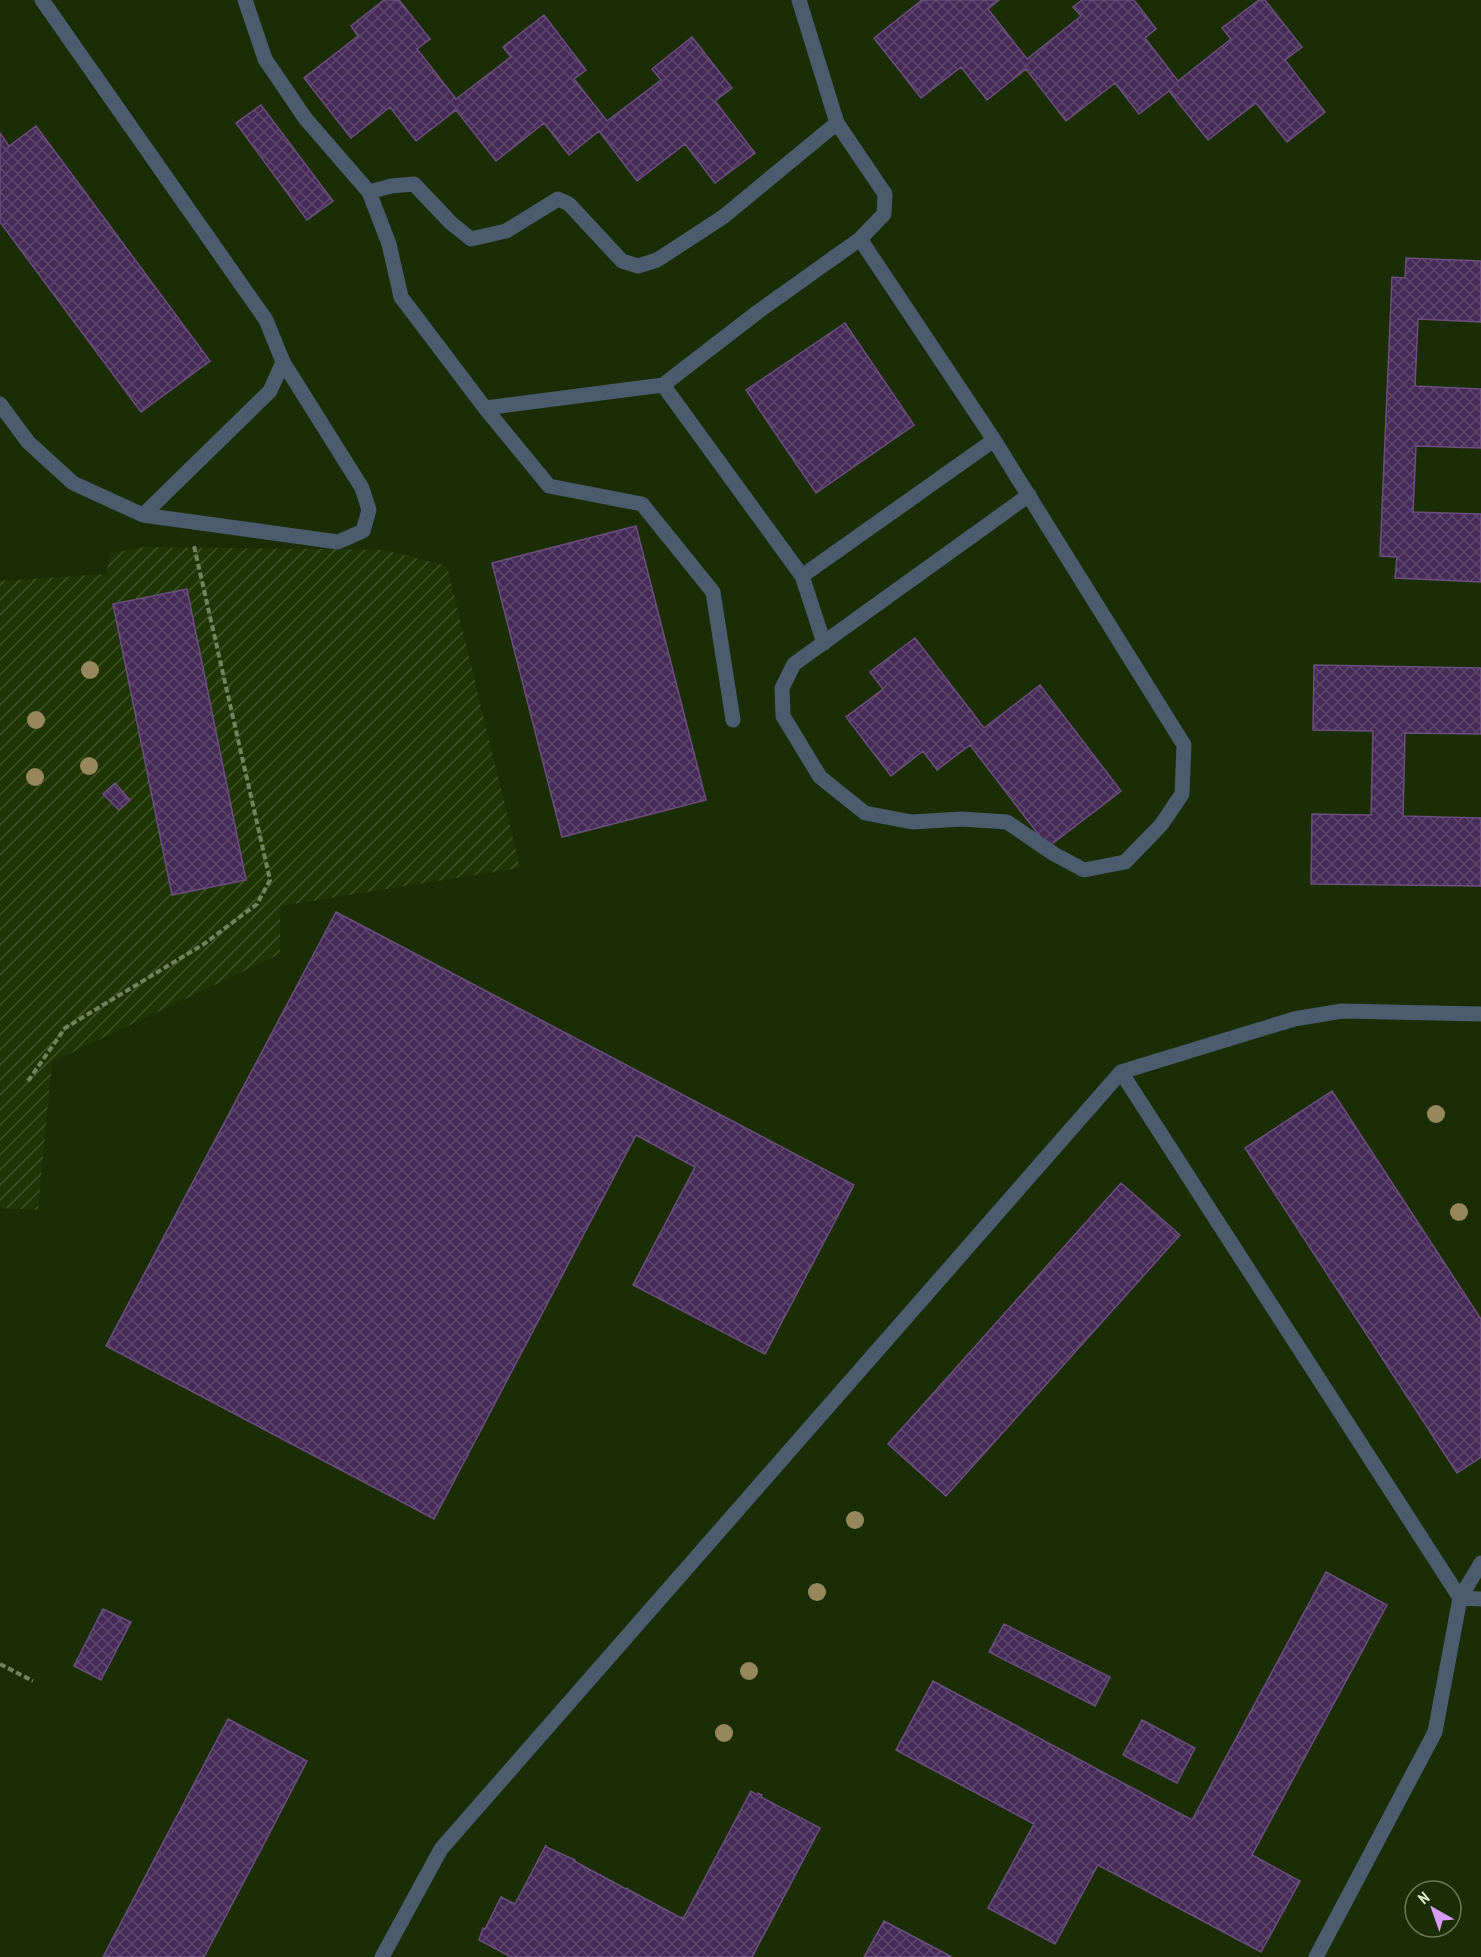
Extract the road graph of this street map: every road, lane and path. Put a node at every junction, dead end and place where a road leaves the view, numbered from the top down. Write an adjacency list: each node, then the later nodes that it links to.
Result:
1 (42, 0): 7 (lane)
2 (245, 0): 5 (lane)
3 (799, 0): 4 (lane)
4 (837, 123): 5 (lane); 6 (lane)
5 (369, 192): 10 (lane)
6 (860, 239): 8 (lane); 11 (lane)
7 (283, 362): 13 (lane); 14 (lane)
8 (663, 385): 10 (lane); 15 (lane)
9 (0, 404): 13 (lane)
10 (485, 408): 17 (lane)
11 (994, 440): 12 (lane); 15 (lane)
12 (1029, 495): 16 (lane); 16 (lane)
13 (143, 515): 14 (lane)
14 (188, 521): 20 (path)
15 (802, 576): 16 (lane)
16 (824, 643)
17 (733, 720)
18 (1481, 1014): 19 (lane)
19 (1121, 1072): 22 (lane); 26 (lane)
20 (28, 1081)
21 (1481, 1563): 22 (lane)
22 (1460, 1598): 23 (lane); 27 (lane)
23 (1481, 1599)
24 (0, 1664): 25 (path)
25 (33, 1681)
26 (382, 1957)
27 (1316, 1957)

